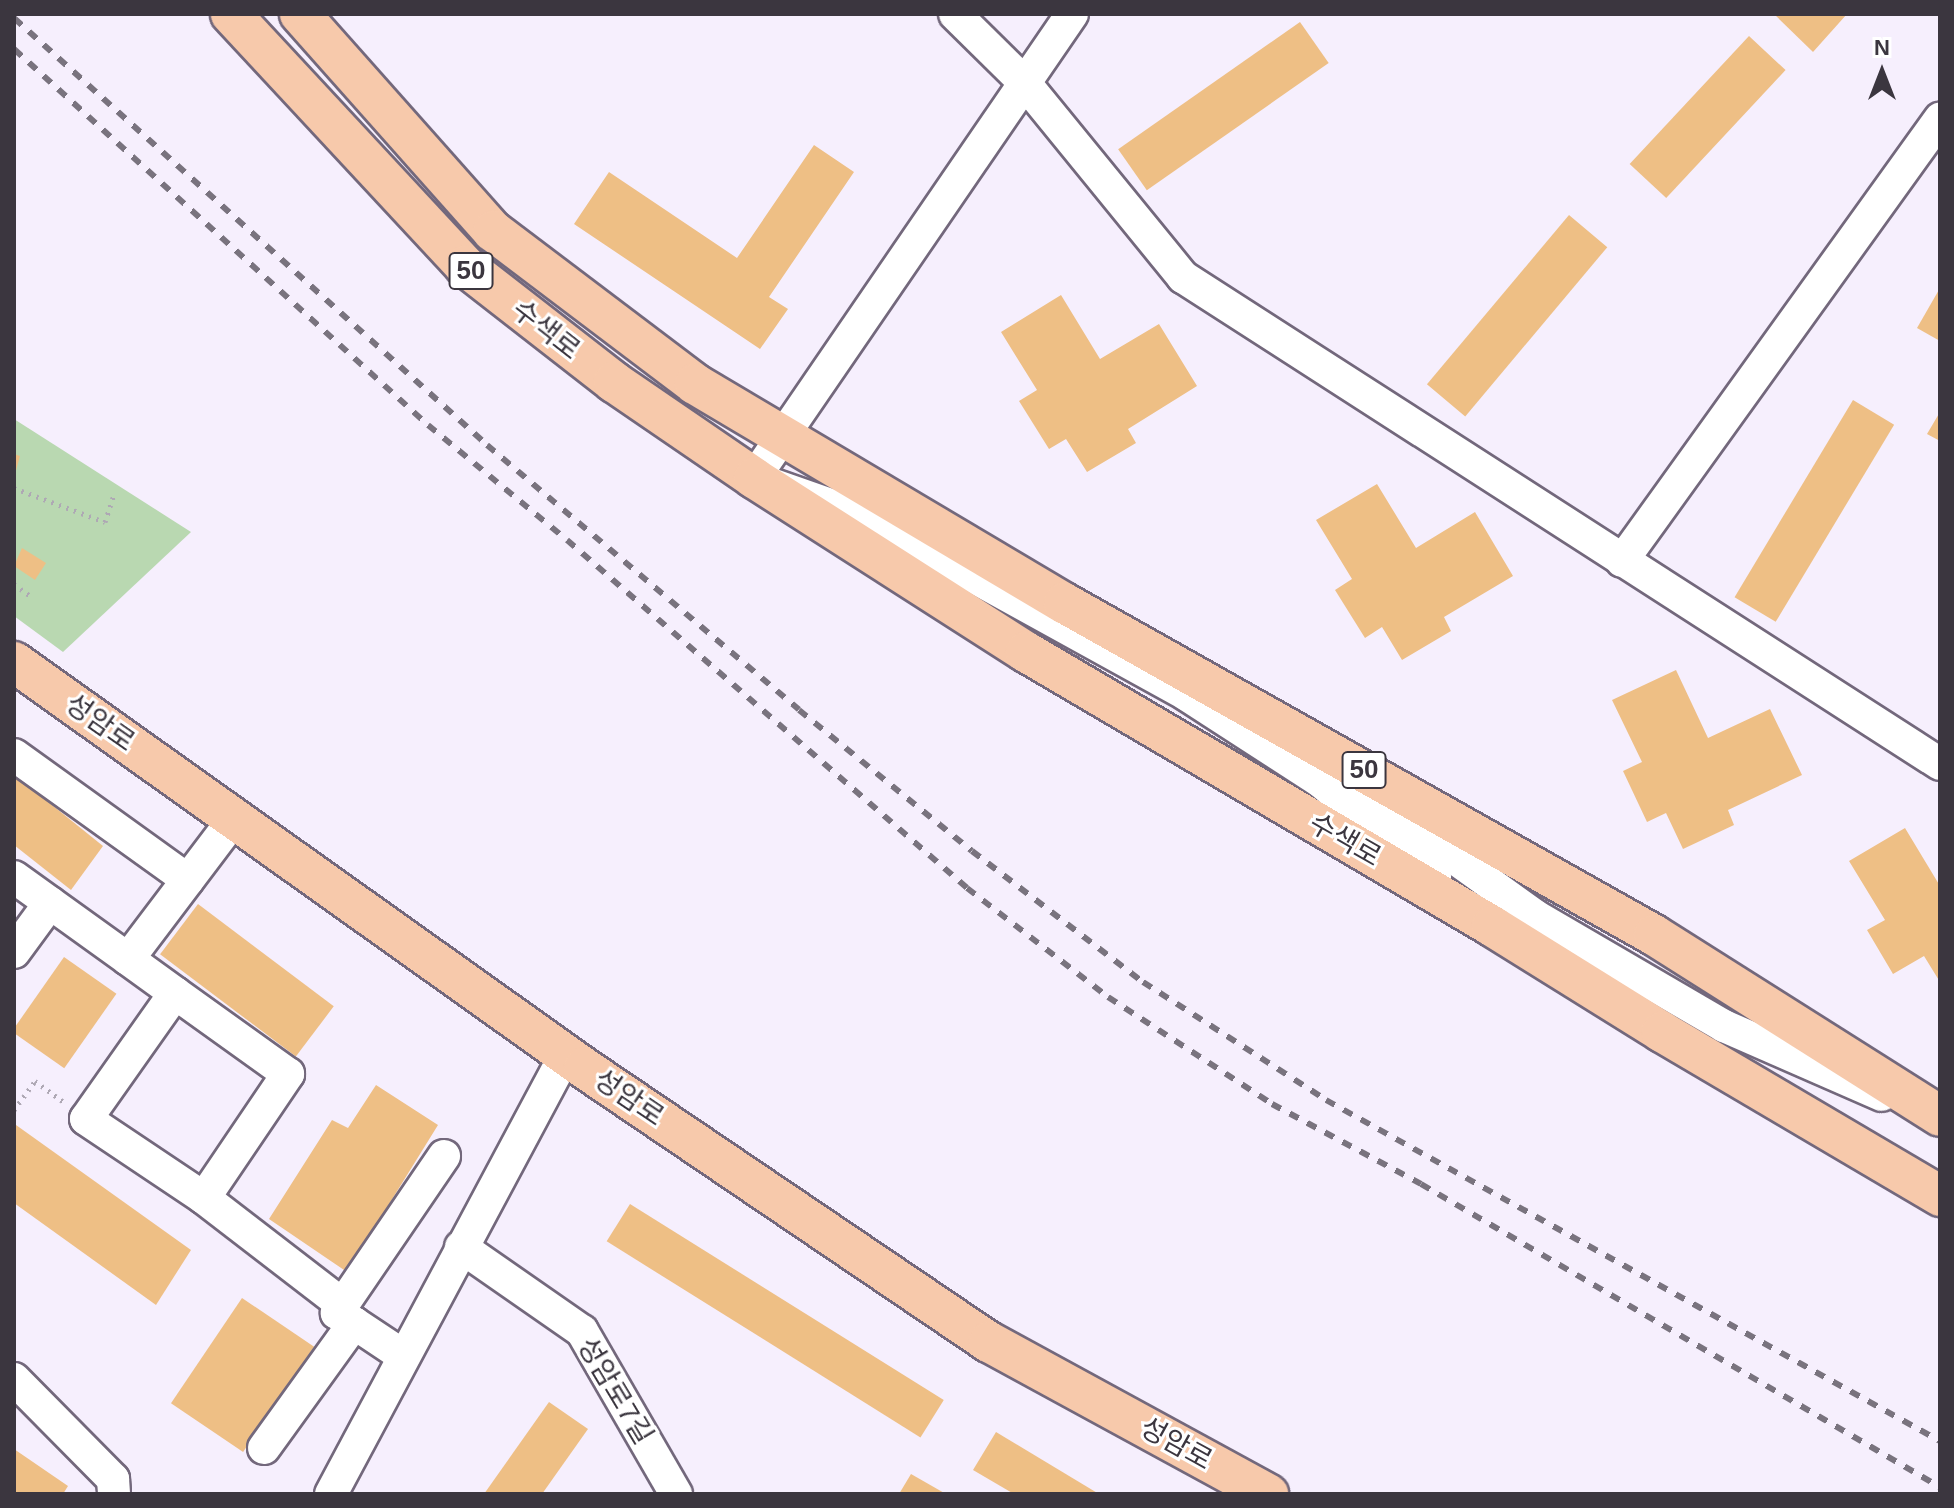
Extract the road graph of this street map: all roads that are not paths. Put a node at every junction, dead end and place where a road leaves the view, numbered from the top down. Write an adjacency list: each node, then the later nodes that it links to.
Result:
1 (231, 14): 8 (main road, 수색로 / 50)
2 (300, 14): 7 (main road, 수색로 / 50)
3 (955, 14): 5 (street)
4 (1072, 14): 5 (street)
5 (1024, 82): 7 (street); 9 (street)
6 (1940, 119): 9 (street)
7 (781, 438): 8 (street); 21 (main road, 수색로 / 50)
8 (754, 478): 23 (main road, 수색로 / 50)
9 (1622, 561): 12 (street)
10 (14, 662): 13 (main road, 성암로)
11 (14, 755): 15 (street)
12 (1940, 764)
13 (234, 819): 15 (street); 20 (main road, 성암로)
14 (14, 877): 16 (street)
15 (188, 880): 18 (street)
16 (50, 903): 17 (street); 18 (street)
17 (14, 952)
18 (128, 959): 19 (street)
19 (175, 993): 24 (street); 24 (street)
20 (566, 1054): 25 (street); 33 (main road, 성암로)
21 (1940, 1118)
22 (444, 1156): 26 (street)
23 (1940, 1196)
24 (204, 1198): 26 (street)
25 (461, 1247): 27 (street); 32 (street, 성암로7길)
26 (349, 1314): 27 (street); 29 (street)
27 (402, 1355): 31 (street)
28 (14, 1379): 30 (street)
29 (264, 1448)
30 (114, 1494)
31 (331, 1494)
32 (676, 1494)
33 (1268, 1494)

